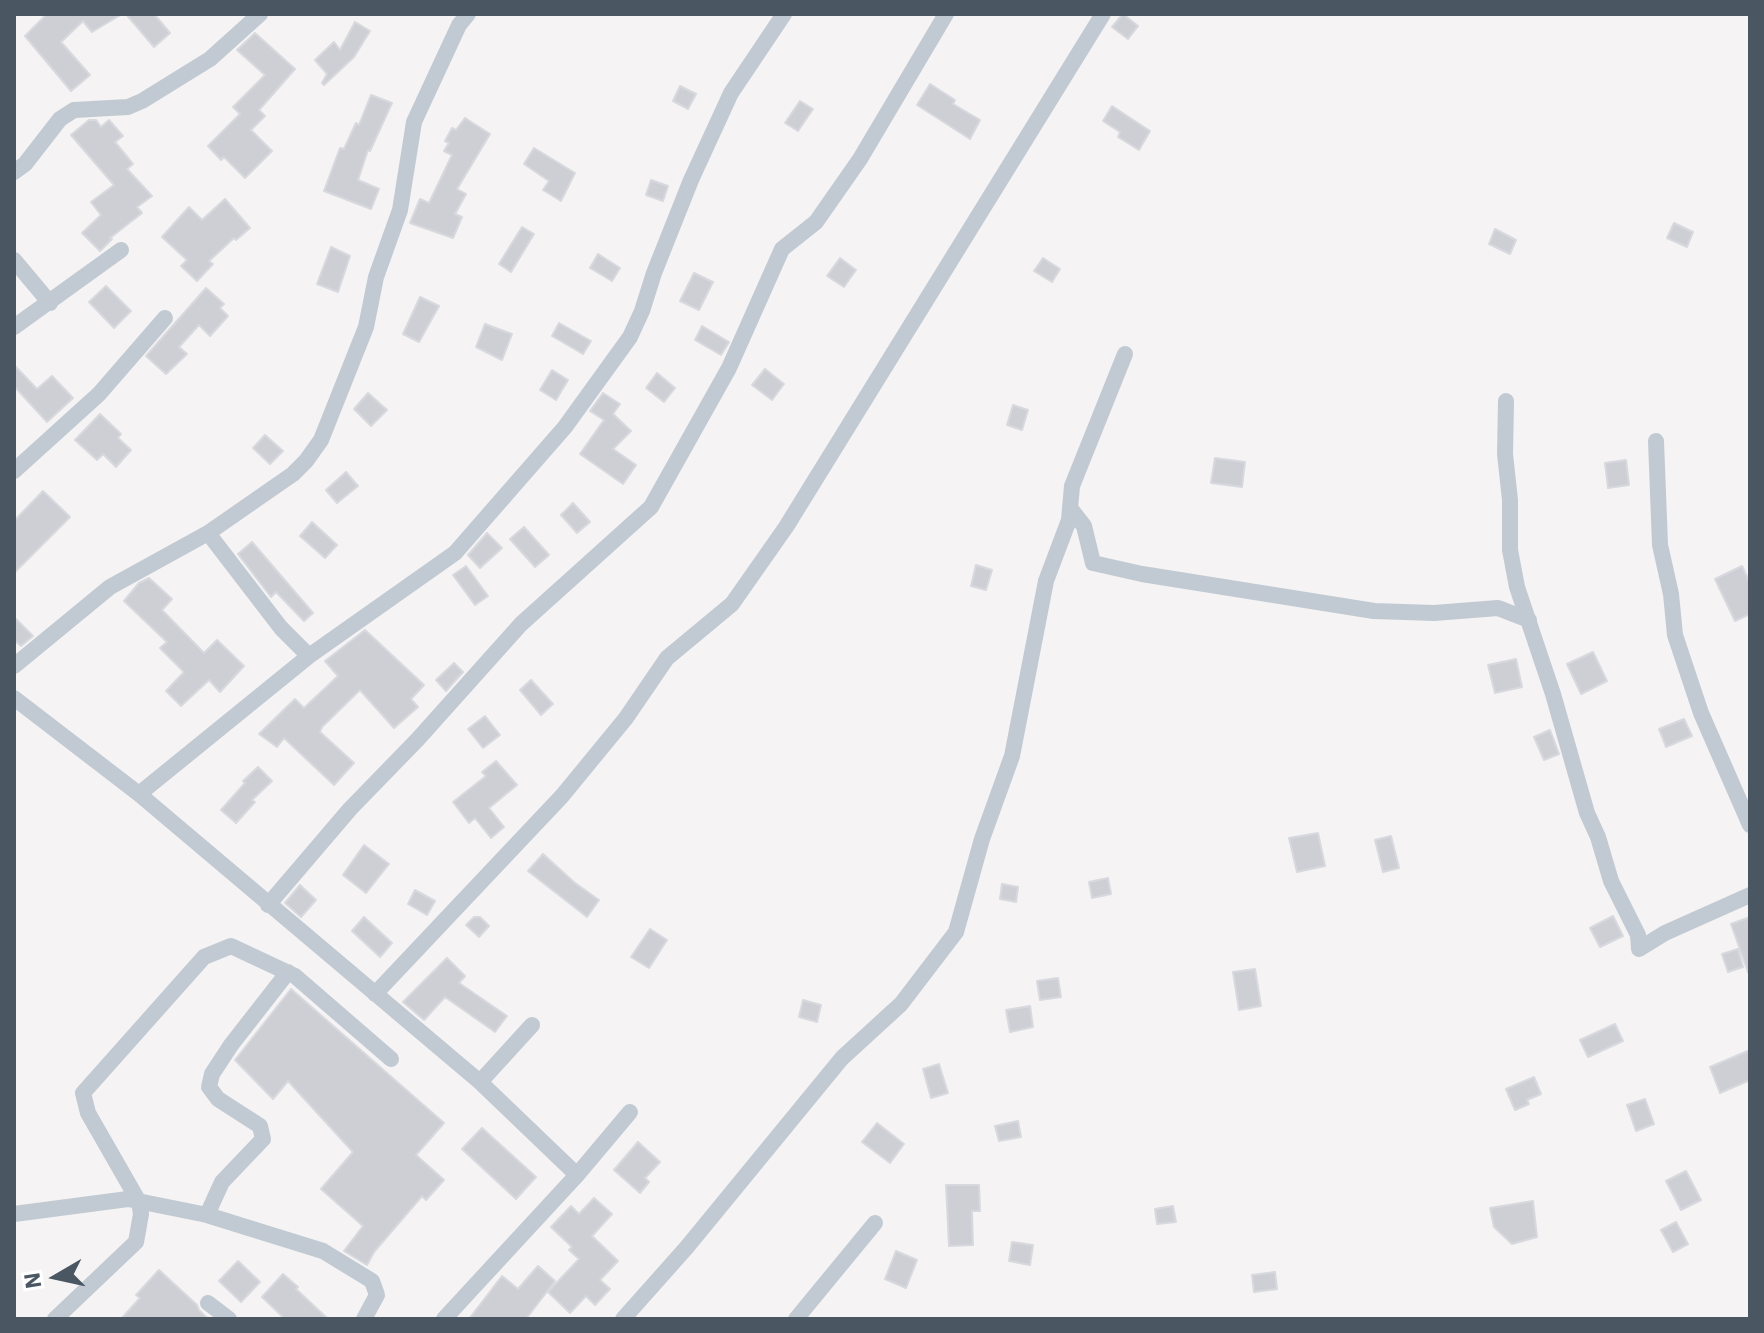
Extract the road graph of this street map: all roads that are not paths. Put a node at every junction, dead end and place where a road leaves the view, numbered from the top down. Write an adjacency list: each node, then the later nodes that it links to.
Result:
1 (260, 14): 6 (street)
2 (468, 14): 17 (street)
3 (784, 14): 19 (street)
4 (946, 14): 25 (street)
5 (1103, 14): 27 (street)
6 (14, 172)
7 (121, 250): 9 (street)
8 (14, 260): 9 (street)
9 (50, 303): 11 (street)
10 (165, 318): 15 (street)
11 (14, 327)
12 (1125, 354): 16 (street)
13 (1506, 401): 18 (street)
14 (1656, 441): 23 (street)
15 (14, 471)
16 (1070, 508): 18 (street); 42 (street)
17 (208, 533): 19 (street); 20 (street)
18 (1529, 620): 24 (street)
19 (309, 656): 22 (street)
20 (14, 666)
21 (14, 698): 22 (street)
22 (139, 794): 25 (street)
23 (1750, 825)
24 (1750, 895)
25 (268, 905): 27 (street)
26 (288, 972): 29 (street); 33 (street); 35 (street)
27 (375, 994): 30 (street)
28 (532, 1025): 30 (street)
29 (391, 1059)
30 (480, 1082): 32 (street)
31 (630, 1112): 32 (street)
32 (577, 1175): 41 (street)
33 (139, 1202): 34 (street); 35 (street); 38 (street)
34 (14, 1214)
35 (207, 1215): 40 (street)
36 (875, 1223): 43 (street)
37 (208, 1303): 39 (street)
38 (55, 1319)
39 (229, 1319)
40 (364, 1319)
41 (444, 1319)
42 (623, 1319)
43 (796, 1319)

